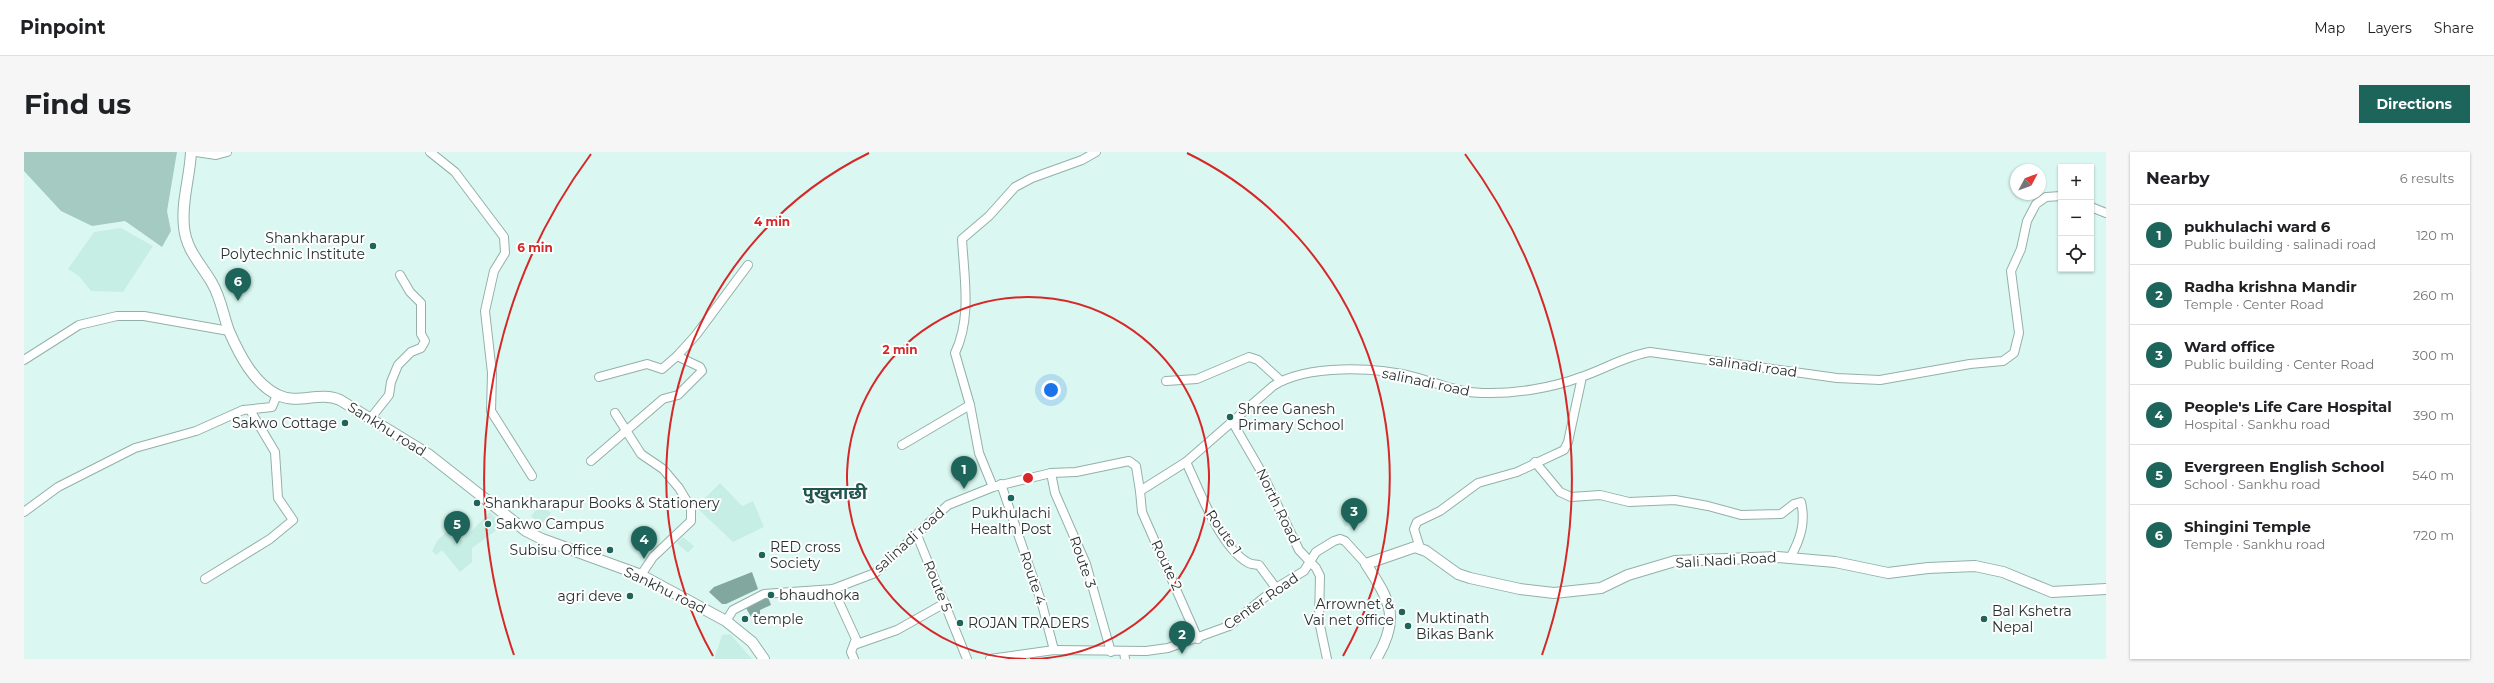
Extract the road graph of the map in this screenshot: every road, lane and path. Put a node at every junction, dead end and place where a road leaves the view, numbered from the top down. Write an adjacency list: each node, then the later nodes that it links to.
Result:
1 (191, 152): 11 (main road, Sankhu road)
2 (196, 152): 3 (street)
3 (227, 152)
4 (430, 152): 30 (street)
5 (1096, 152): 19 (street)
6 (2058, 196): 15 (street, salinadi road)
7 (2094, 208): 8 (street)
8 (2106, 213)
9 (748, 265): 12 (street)
10 (400, 275): 22 (street)
11 (229, 331): 13 (street); 18 (main road, Sankhu road)
12 (677, 356): 14 (street); 24 (street)
13 (24, 360)
14 (599, 377)
15 (1582, 377): 17 (street, salinadi road); 28 (street)
16 (1166, 381): 17 (street)
17 (1281, 381): 23 (street, salinadi road)
18 (277, 395): 20 (street); 22 (main road, Sankhu road)
19 (970, 406): 25 (street); 32 (street)
20 (250, 410): 34 (street); 41 (street)
21 (615, 413): 24 (street)
22 (370, 419): 40 (main road, Sankhu road)
23 (1233, 423): 27 (street, salinadi road); 38 (street, North Road)
24 (627, 429): 26 (street); 40 (street)
25 (902, 445)
26 (591, 461)
27 (1186, 462): 33 (street, salinadi road); 42 (street, Route 1)
28 (1535, 462): 36 (street); 37 (street)
29 (1051, 473): 31 (street, salinadi road); 33 (street, salinadi road); 50 (street, Route 3)
30 (532, 476)
31 (1001, 484): 32 (street, salinadi road); 49 (street, Route 4)
32 (993, 487): 35 (street, salinadi road)
33 (1140, 491): 47 (street, Route 2)
34 (24, 512)
35 (917, 535): 43 (street, salinadi road); 45 (street, Route 5)
36 (1420, 548): 37 (main road, Sali Nadi Road); 39 (main road)
37 (1790, 558): 44 (main road, Sali Nadi Road)
38 (1312, 561): 39 (street, Center Road); 42 (street, Center Road); 56 (street, North Road)
39 (1366, 564): 57 (main road)
40 (641, 575): 46 (main road, Sankhu road)
41 (205, 578)
42 (1276, 588): 47 (street, Center Road)
43 (833, 589): 46 (street, salinadi road); 48 (street)
44 (2106, 589)
45 (945, 603): 48 (street); 54 (street, Route 5)
46 (726, 621): 52 (main road, Sankhu road)
47 (1198, 639): 51 (street, Center Road)
48 (854, 645): 53 (street)
49 (1054, 650): 50 (street, Center Road); 55 (street, Center Road)
50 (1111, 652): 51 (street, Center Road)
51 (1125, 655)
52 (764, 659)
53 (854, 659)
54 (967, 659)
55 (990, 659)
56 (1327, 659)
57 (1376, 659)

